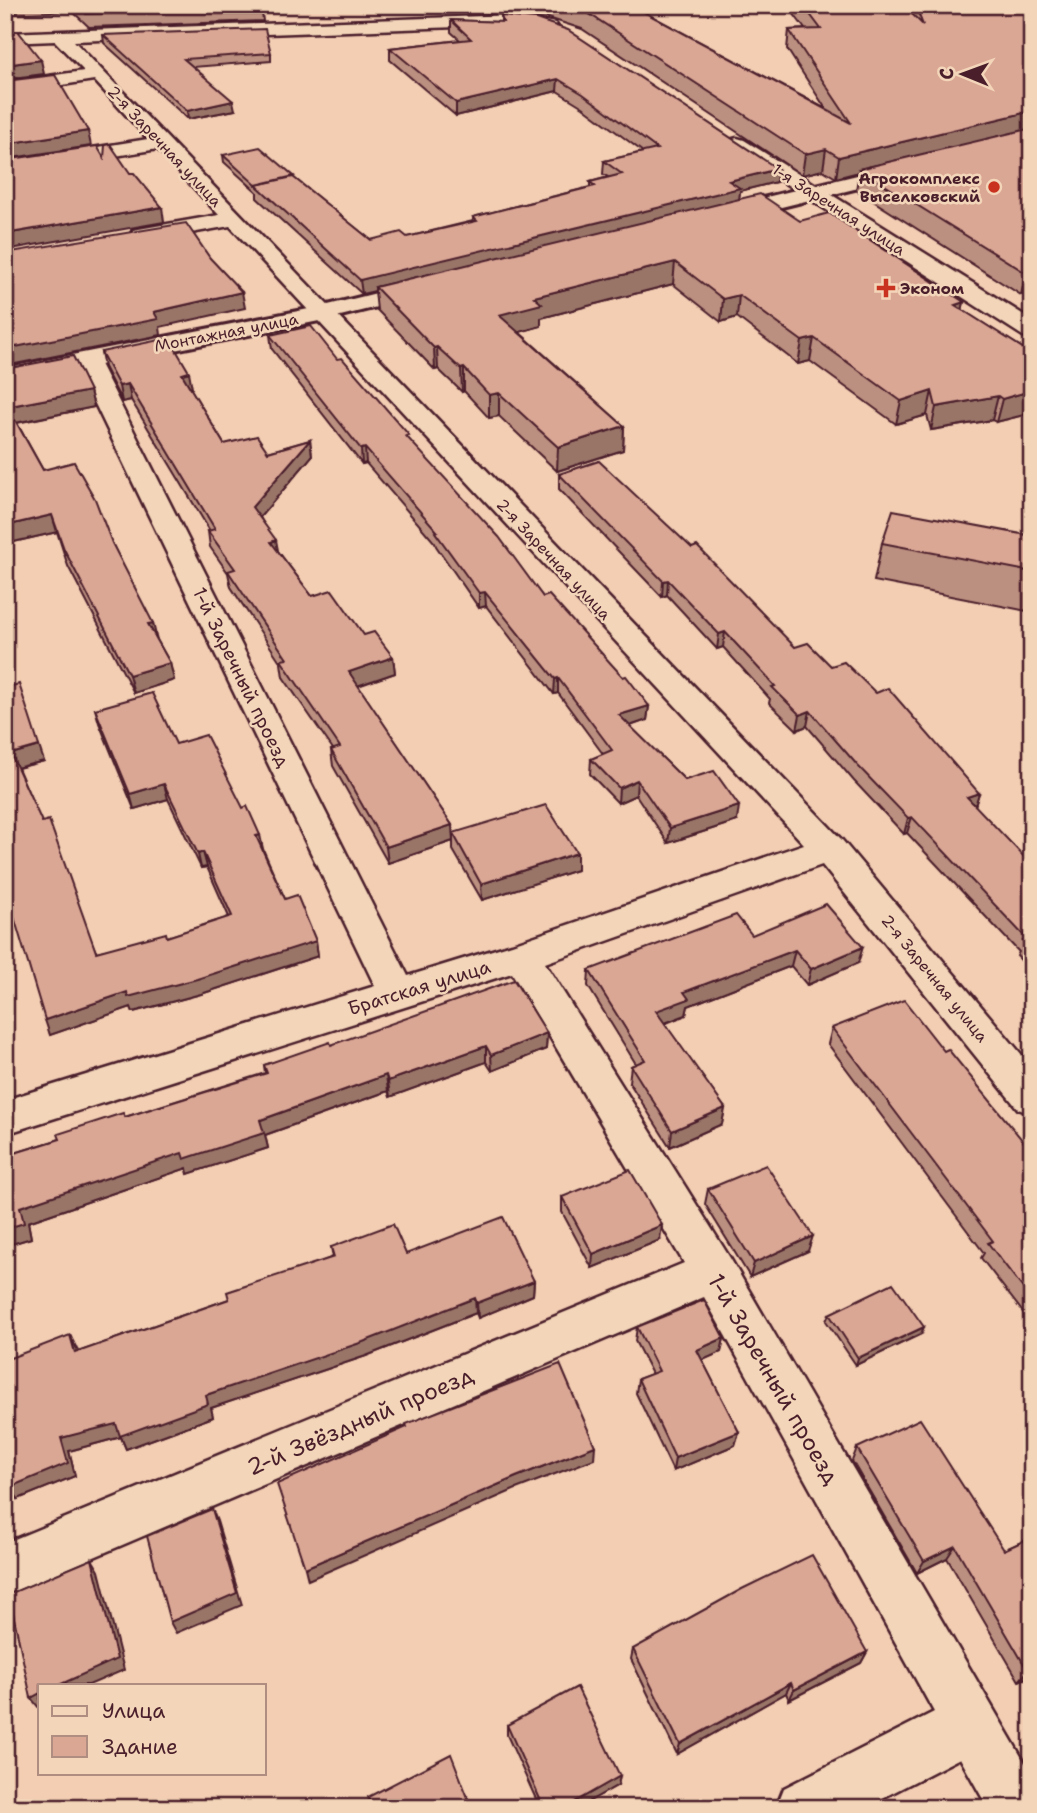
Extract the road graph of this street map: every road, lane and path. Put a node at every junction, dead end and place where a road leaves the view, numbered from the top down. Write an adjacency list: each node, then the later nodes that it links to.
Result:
1 (563, 31): 2 (street)
2 (59, 36): 3 (street); 4 (street, 2-я Заречная улица)
3 (5, 37)
4 (98, 74): 5 (street); 7 (street, 2-я Заречная улица)
5 (5, 88)
6 (721, 133): 10 (street, 1-я Заречная улица)
7 (161, 143): 9 (street); 11 (street, 2-я Заречная улица)
8 (928, 164): 10 (main road)
9 (5, 169)
10 (811, 192): 12 (main road); 16 (street, 1-я Заречная улица)
11 (235, 219): 13 (street); 15 (street, 2-я Заречная улица)
12 (698, 221)
13 (113, 240)
14 (444, 283): 15 (main road, Монтажная улица)
15 (324, 313): 17 (main road, Монтажная улица); 19 (street, 2-я Заречная улица)
16 (1032, 331)
17 (86, 360): 18 (main road, Монтажная улица); 21 (street, 1-й Заречный проезд)
18 (5, 376)
19 (829, 849): 20 (street, Братская улица); 22 (street, 2-я Заречная улица)
20 (521, 956): 21 (street, Братская улица); 24 (street, 1-й Заречный проезд)
21 (398, 994): 23 (street, Братская улица)
22 (1032, 1097)
23 (6, 1113)
24 (714, 1272): 25 (street, 2-й Звёздный проезд); 26 (street, 1-й Заречный проезд)
25 (5, 1569)
26 (970, 1723): 27 (street); 28 (street, 1-й Заречный проезд)
27 (804, 1808)
28 (1018, 1808)

